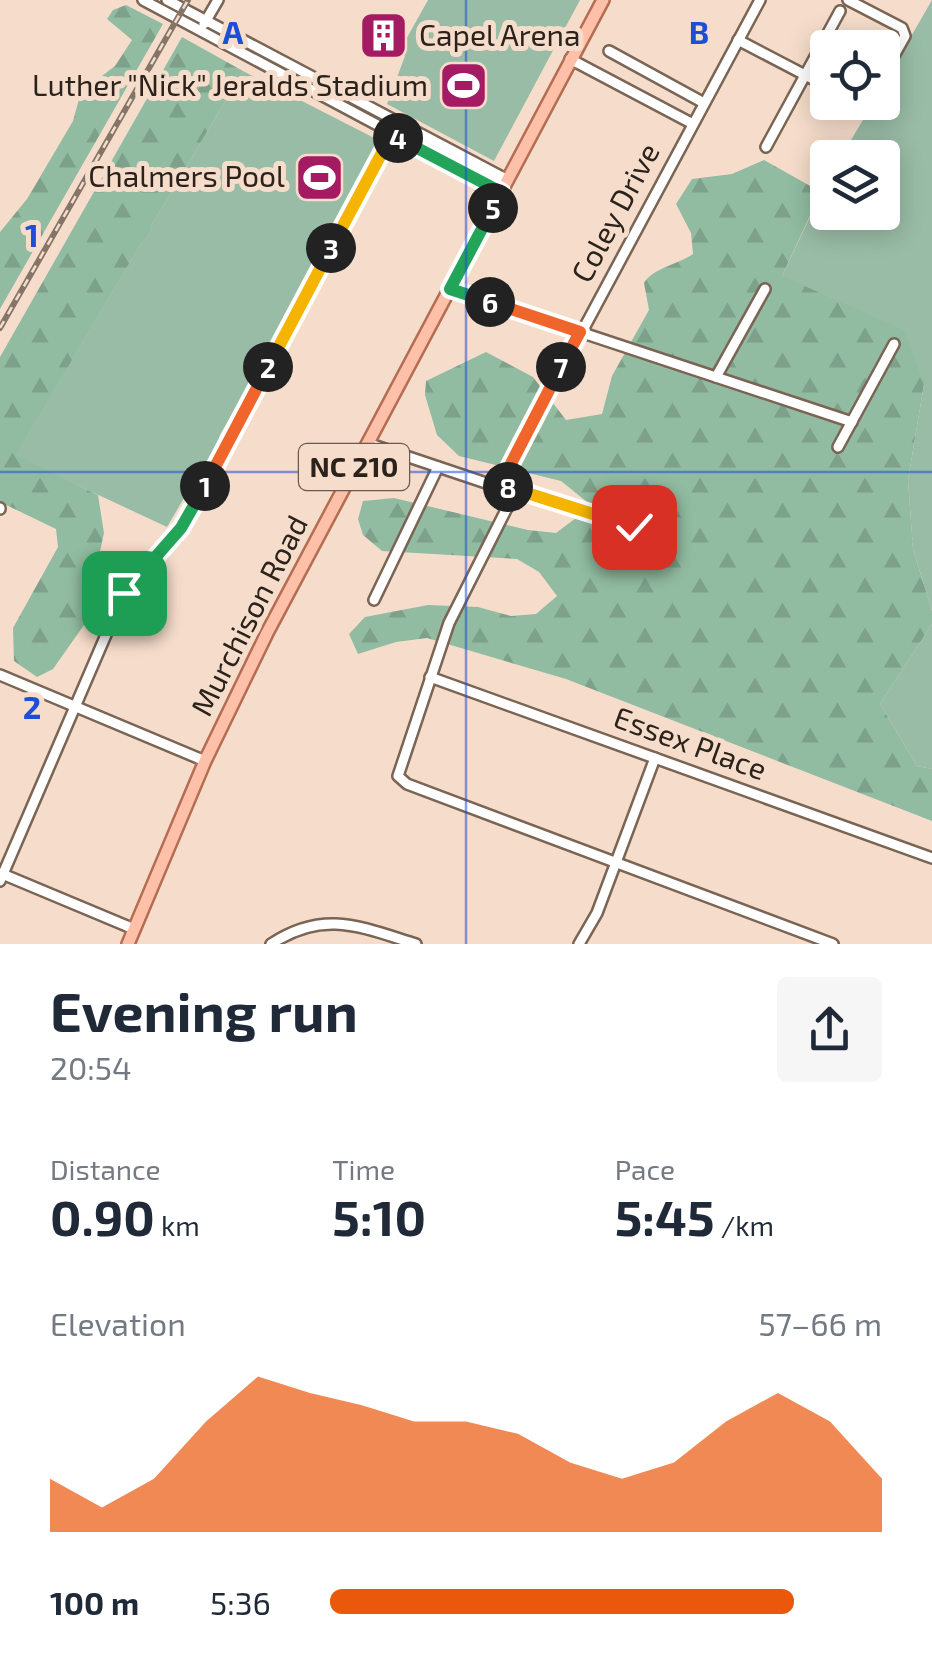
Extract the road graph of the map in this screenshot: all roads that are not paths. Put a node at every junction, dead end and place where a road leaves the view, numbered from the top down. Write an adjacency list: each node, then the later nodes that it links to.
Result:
1 (142, 0): 9 (street)
2 (167, 0): 8 (street)
3 (218, 0): 8 (street)
4 (603, 0): 13 (main road, Murchison Road / NC 210)
5 (760, 0): 10 (street, Coley Drive)
6 (848, 0): 11 (street)
7 (840, 11): 14 (street)
8 (206, 20): 9 (street); 17 (street)
9 (200, 30): 19 (street)
10 (738, 40): 14 (street); 16 (street, Coley Drive)
11 (900, 43)
12 (608, 51): 16 (street)
13 (570, 59): 18 (street); 21 (main road, Murchison Road / NC 210)
14 (806, 74): 15 (street); 20 (street)
15 (810, 76)
16 (704, 103): 18 (street, Coley Drive)
17 (399, 122): 19 (street); 21 (street)
18 (693, 124): 24 (street, Coley Drive)
19 (392, 134): 21 (street); 36 (street)
20 (766, 147)
21 (504, 186): 22 (main road, Murchison Road / NC 210)
22 (450, 289): 24 (street); 28 (main road, Murchison Road / NC 210)
23 (765, 289): 26 (street)
24 (580, 332): 26 (street); 31 (street, Coley Drive)
25 (894, 344): 27 (street)
26 (716, 376): 27 (street)
27 (852, 422): 29 (street)
28 (367, 443): 30 (street); 38 (main road, Murchison Road / NC 210)
29 (838, 447)
30 (438, 467): 31 (street); 33 (street)
31 (508, 489): 32 (street); 35 (street, Coley Drive)
32 (634, 527)
33 (374, 600)
34 (0, 675): 36 (street)
35 (430, 677): 37 (street, Essex Place); 40 (street, Coley Drive)
36 (73, 705): 38 (street); 41 (street)
37 (655, 758): 39 (street, Essex Place); 40 (street)
38 (205, 761): 42 (main road, Murchison Road / NC 210)
39 (932, 858)
40 (616, 862): 46 (street); 47 (street)
41 (1, 876): 42 (street)
42 (134, 930): 43 (main road, Murchison Road / NC 210)
43 (128, 944)
44 (271, 944): 45 (street)
45 (416, 944)
46 (579, 944)
47 (833, 944)

